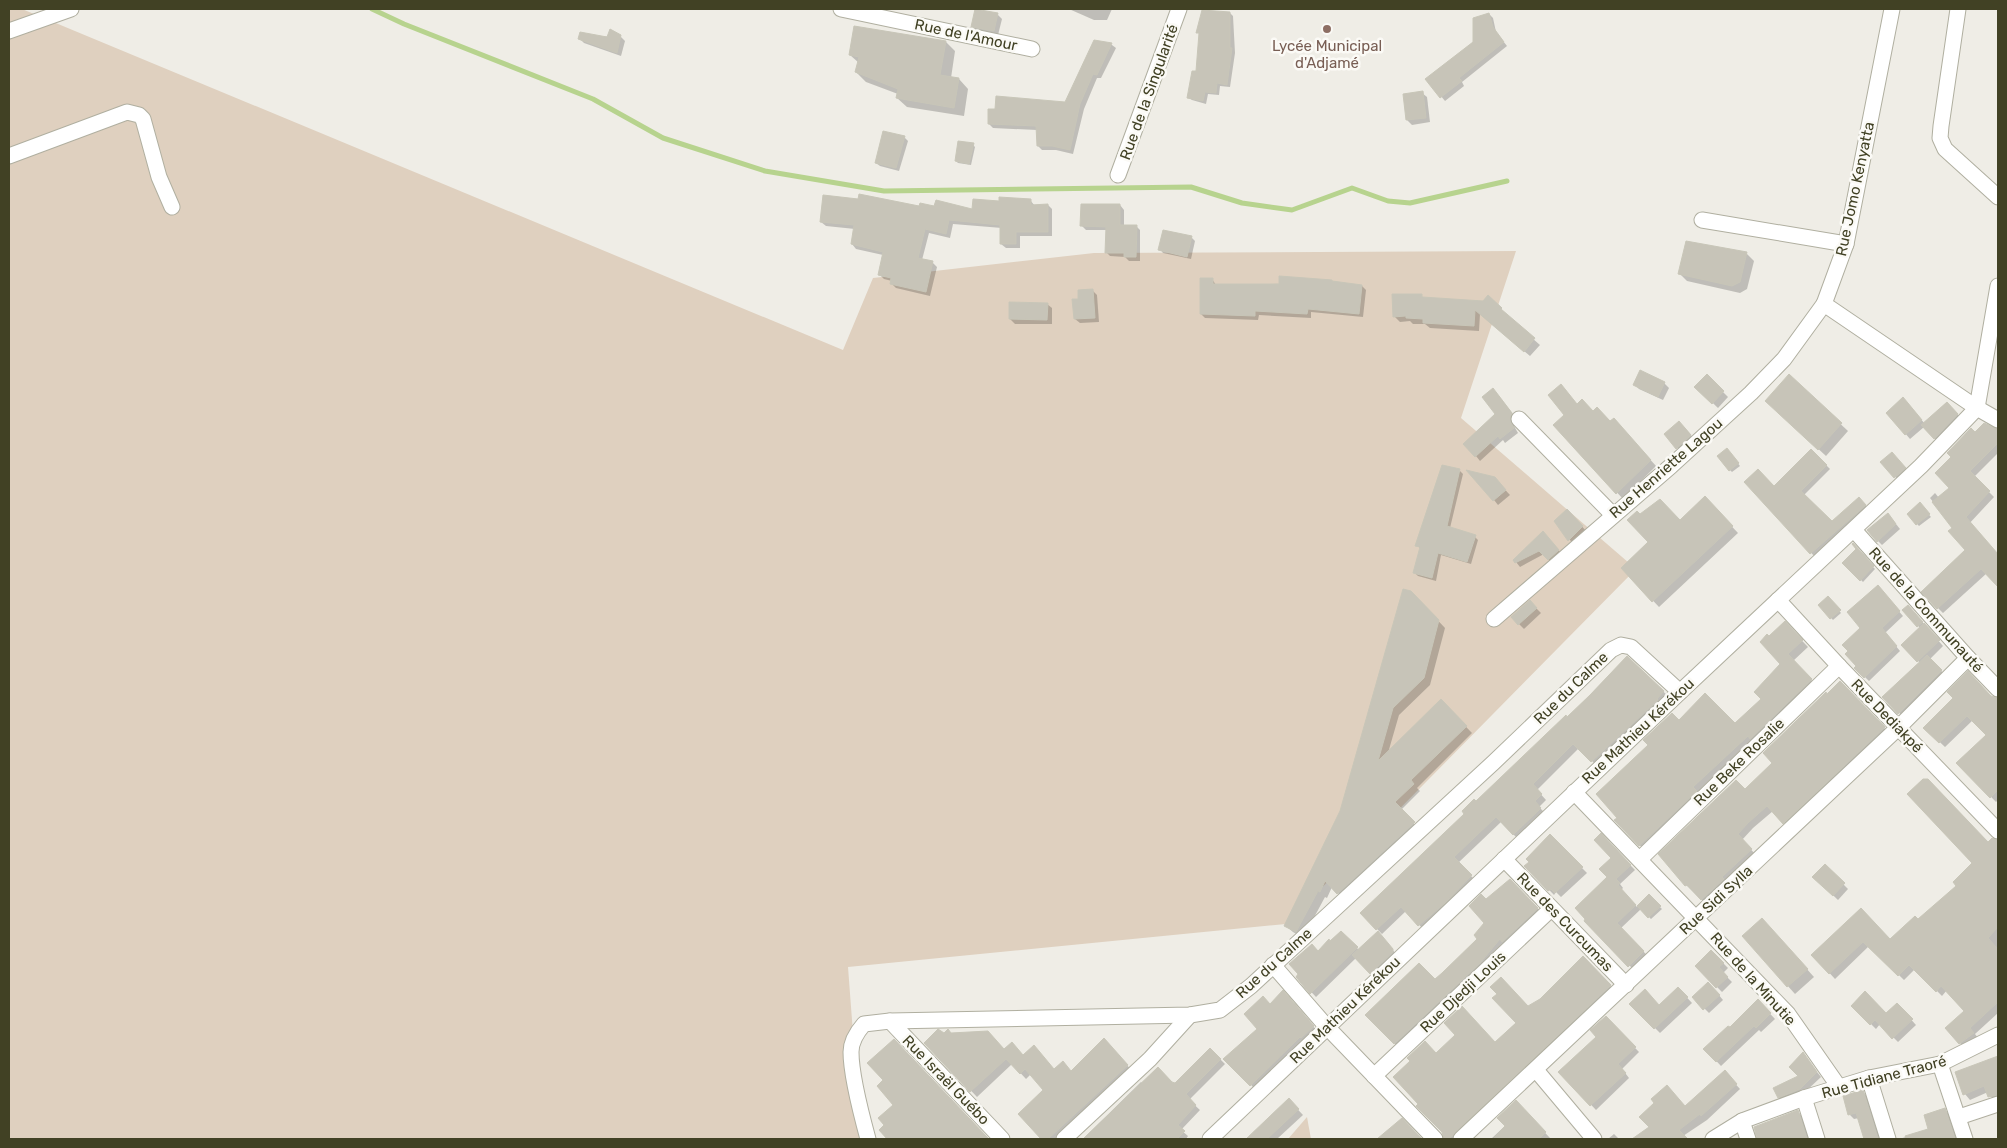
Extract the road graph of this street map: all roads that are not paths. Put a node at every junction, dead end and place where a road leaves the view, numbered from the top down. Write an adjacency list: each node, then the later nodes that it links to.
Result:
1 (72, 9): 6 (street)
2 (840, 9): 7 (street, Rue de l'Amour)
3 (1180, 9): 9 (street, Rue de la Singularité)
4 (1892, 9): 13 (street, Rue Jomo Kenyatta)
5 (1958, 9): 10 (street)
6 (9, 31)
7 (1032, 49)
8 (9, 156): 11 (street)
9 (1118, 175)
10 (1998, 197)
11 (172, 207)
12 (1702, 220): 13 (street)
13 (1846, 244): 15 (street, Rue Jomo Kenyatta)
14 (1998, 286): 16 (street)
15 (1824, 304): 16 (street); 19 (street, Rue Henriette Lagou)
16 (1977, 408): 18 (street); 20 (street, Rue Mathieu Kérékou)
17 (1519, 419): 19 (street)
18 (1998, 420)
19 (1613, 515): 22 (street, Rue Henriette Lagou)
20 (1854, 530): 21 (street, Rue Mathieu Kérékou); 23 (street, Rue de la Communauté)
21 (1778, 600): 24 (street, Rue Dediakpé); 26 (street, Rue Mathieu Kérékou)
22 (1494, 619)
23 (1968, 658): 25 (street, Rue de la Communauté); 27 (street, Rue Sidi Sylla)
24 (1839, 666): 27 (street, Rue Dediakpé); 31 (street, Rue Beke Rosalie)
25 (1998, 689)
26 (1680, 692): 28 (street, Rue Mathieu Kérékou); 34 (street, Rue du Calme)
27 (1900, 728): 29 (street, Rue Dediakpé); 33 (street, Rue Sidi Sylla)
28 (1574, 792): 30 (street, Rue Mathieu Kérékou); 31 (street, Rue de la Minutie)
29 (1998, 830)
30 (1504, 859): 32 (street, Rue des Curcumas); 38 (street, Rue Mathieu Kérékou)
31 (1640, 859): 33 (street, Rue de la Minutie)
32 (1551, 909): 35 (street, Rue des Curcumas); 42 (street, Rue Djedji Louis)
33 (1697, 918): 35 (street, Rue Sidi Sylla); 44 (street, Rue de la Minutie)
34 (1274, 964): 36 (street, Rue du Calme); 38 (street)
35 (1626, 986): 41 (street, Rue Sidi Sylla)
36 (1190, 1015): 37 (street, Rue du Calme); 51 (street)
37 (890, 1021): 49 (street, Rue du Calme); 50 (street, Rue Israël Guébo)
38 (1327, 1027): 42 (street); 52 (street, Rue Mathieu Kérékou)
39 (1998, 1035): 40 (street, Rue Tidiane Traoré)
40 (1940, 1064): 43 (street, Rue Tidiane Traoré); 47 (street)
41 (1536, 1070): 54 (street, Rue Sidi Sylla); 55 (street)
42 (1374, 1076): 53 (street)
43 (1869, 1078): 44 (street, Rue Tidiane Traoré); 59 (street)
44 (1839, 1087): 45 (street, Rue Tidiane Traoré)
45 (1804, 1098): 48 (street, Rue Tidiane Traoré); 58 (street)
46 (1998, 1104): 47 (street)
47 (1959, 1117): 60 (street)
48 (1742, 1121): 56 (street, Rue Tidiane Traoré); 57 (street)
49 (868, 1139)
50 (1002, 1139)
51 (1064, 1139)
52 (1210, 1139)
53 (1435, 1139)
54 (1461, 1139)
55 (1594, 1139)
56 (1713, 1139)
57 (1748, 1139)
58 (1817, 1139)
59 (1888, 1139)
60 (1965, 1139)

